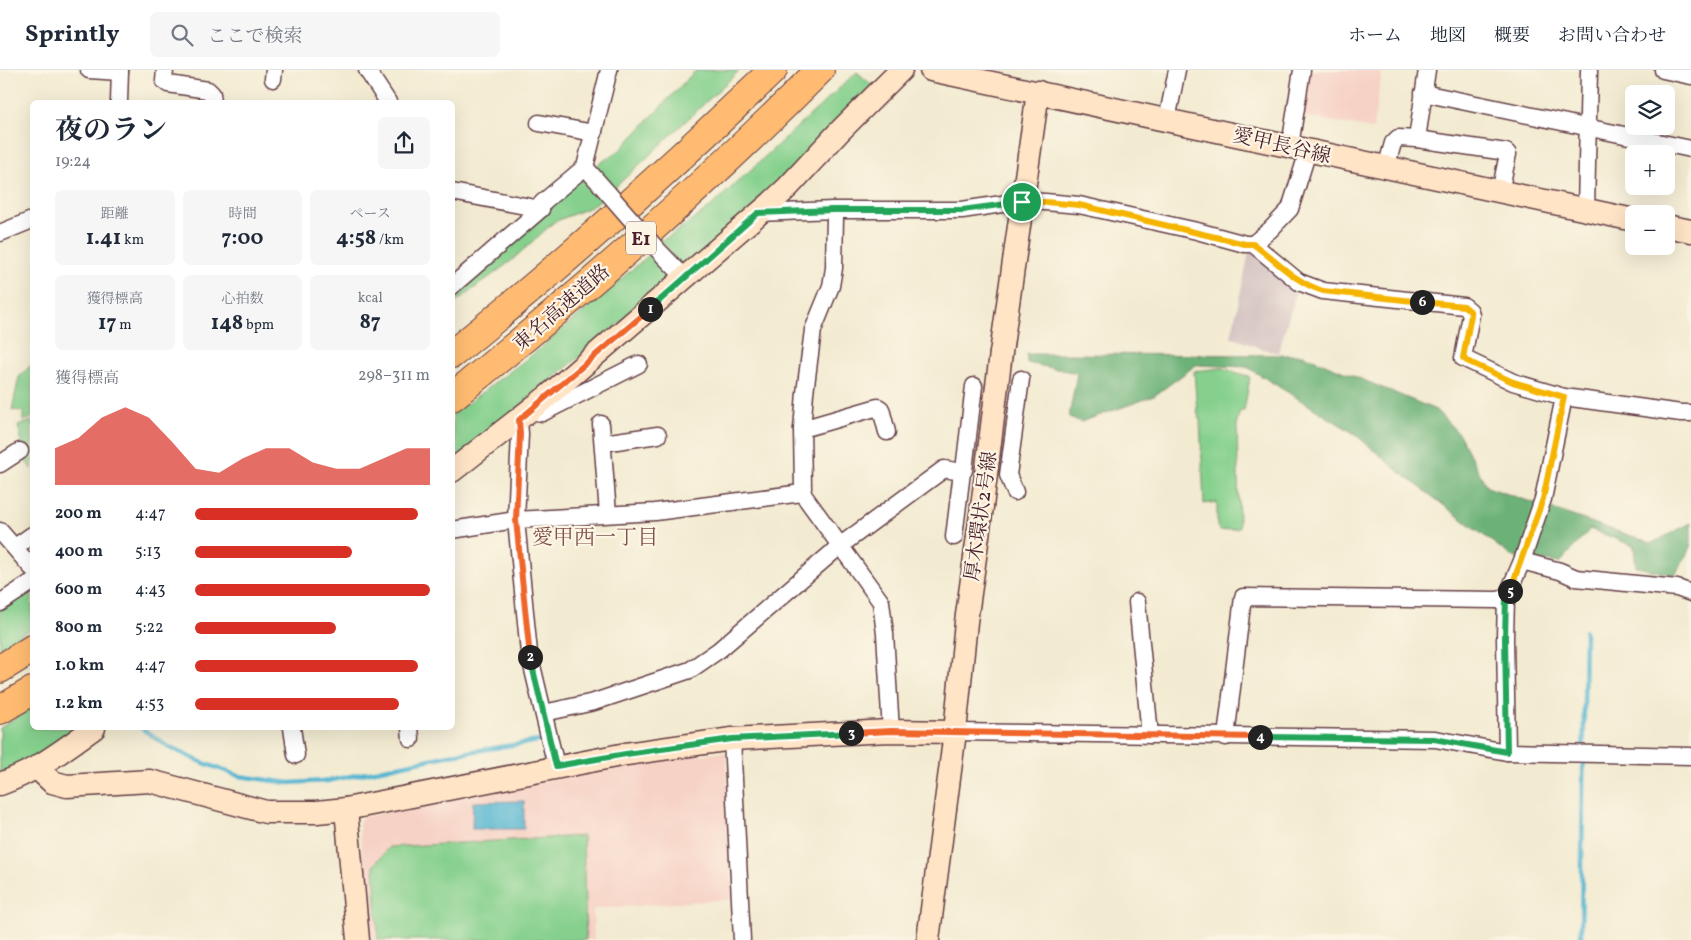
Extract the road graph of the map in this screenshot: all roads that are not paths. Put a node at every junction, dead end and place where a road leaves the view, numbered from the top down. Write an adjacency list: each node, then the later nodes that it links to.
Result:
1 (89, 70): 14 (street)
2 (165, 70): 19 (street)
3 (368, 70): 20 (street)
4 (609, 70): 24 (street)
5 (773, 70): 45 (highway, 東名高速道路 / E1)
6 (820, 70): 49 (highway, 東名高速道路 / E1)
7 (901, 70): 36 (street)
8 (931, 70): 16 (street, 愛甲長谷線)
9 (1177, 70): 21 (street)
10 (1302, 70): 26 (street)
11 (1426, 70): 17 (street)
12 (1589, 70): 23 (street)
13 (1663, 70): 15 (street)
14 (120, 71): 18 (street)
15 (1691, 76)
16 (1038, 92): 21 (street, 愛甲長谷線); 32 (street, 厚木環状2号線)
17 (1424, 93): 23 (street); 25 (street)
18 (119, 100)
19 (213, 100)
20 (387, 100)
21 (1168, 120): 26 (street, 愛甲長谷線)
22 (539, 122): 24 (street)
23 (1588, 127): 27 (street); 35 (street)
24 (594, 133): 28 (street)
25 (1416, 139): 29 (street); 30 (street)
26 (1299, 148): 29 (street, 愛甲長谷線); 42 (street)
27 (1691, 149)
28 (585, 167): 33 (street); 43 (street, bridge)
29 (1386, 168): 30 (street, 愛甲長谷線)
30 (1500, 192): 35 (street, 愛甲長谷線)
31 (455, 193): 33 (street)
32 (1022, 202): 34 (street); 42 (street); 89 (street, 厚木環状2号線, bridge)
33 (541, 209): 44 (street)
34 (833, 210): 36 (street); 55 (street)
35 (1586, 210): 37 (street, 愛甲長谷線)
36 (758, 213): 43 (street)
37 (1625, 218)
38 (30, 221): 41 (street)
39 (1675, 228): 40 (street)
40 (1691, 231)
41 (0, 233)
42 (1253, 244): 50 (street)
43 (685, 278): 52 (street)
44 (455, 283)
45 (455, 352)
46 (633, 369): 52 (street)
47 (1021, 379): 56 (street)
48 (974, 386): 54 (street)
49 (455, 395)
50 (1564, 397): 51 (street); 74 (street)
51 (1691, 413)
52 (524, 416): 62 (street); 67 (street)
53 (602, 424): 59 (street)
54 (969, 426): 56 (street); 63 (street)
55 (802, 429): 57 (street); 65 (street)
56 (1014, 430): 64 (street)
57 (887, 432)
58 (652, 440): 59 (street)
59 (603, 443): 66 (street)
60 (20, 450): 61 (street)
61 (0, 464)
62 (455, 469)
63 (962, 472): 71 (street); 72 (street)
64 (1015, 492)
65 (802, 493): 66 (street); 72 (street)
66 (608, 514): 67 (street)
67 (516, 520): 68 (street); 85 (street)
68 (455, 530)
69 (0, 531): 73 (street)
70 (30, 536): 73 (street)
71 (954, 536)
72 (841, 545): 85 (street); 88 (street)
73 (15, 547): 75 (street)
74 (1522, 561): 77 (street); 78 (street)
75 (30, 566)
76 (30, 583): 80 (street)
77 (1691, 593)
78 (1506, 598): 91 (street); 93 (street)
79 (1137, 602): 90 (street)
80 (0, 603)
81 (30, 651): 82 (highway)
82 (0, 669)
83 (30, 692): 84 (highway)
84 (0, 710)
85 (544, 713): 96 (street)
86 (91, 730): 97 (street)
87 (292, 730): 94 (street)
88 (891, 731): 89 (street); 92 (street)
89 (955, 732): 90 (street); 102 (street, 厚木環状2号線)
90 (1150, 735): 91 (street)
91 (1226, 737): 93 (street)
92 (732, 739): 96 (street); 101 (street)
93 (1507, 752): 95 (street)
94 (296, 755)
95 (1691, 756)
96 (556, 766): 99 (street)
97 (37, 768): 98 (street); 99 (street)
98 (0, 784)
99 (346, 809): 100 (street)
100 (358, 940)
101 (742, 940)
102 (928, 940)

